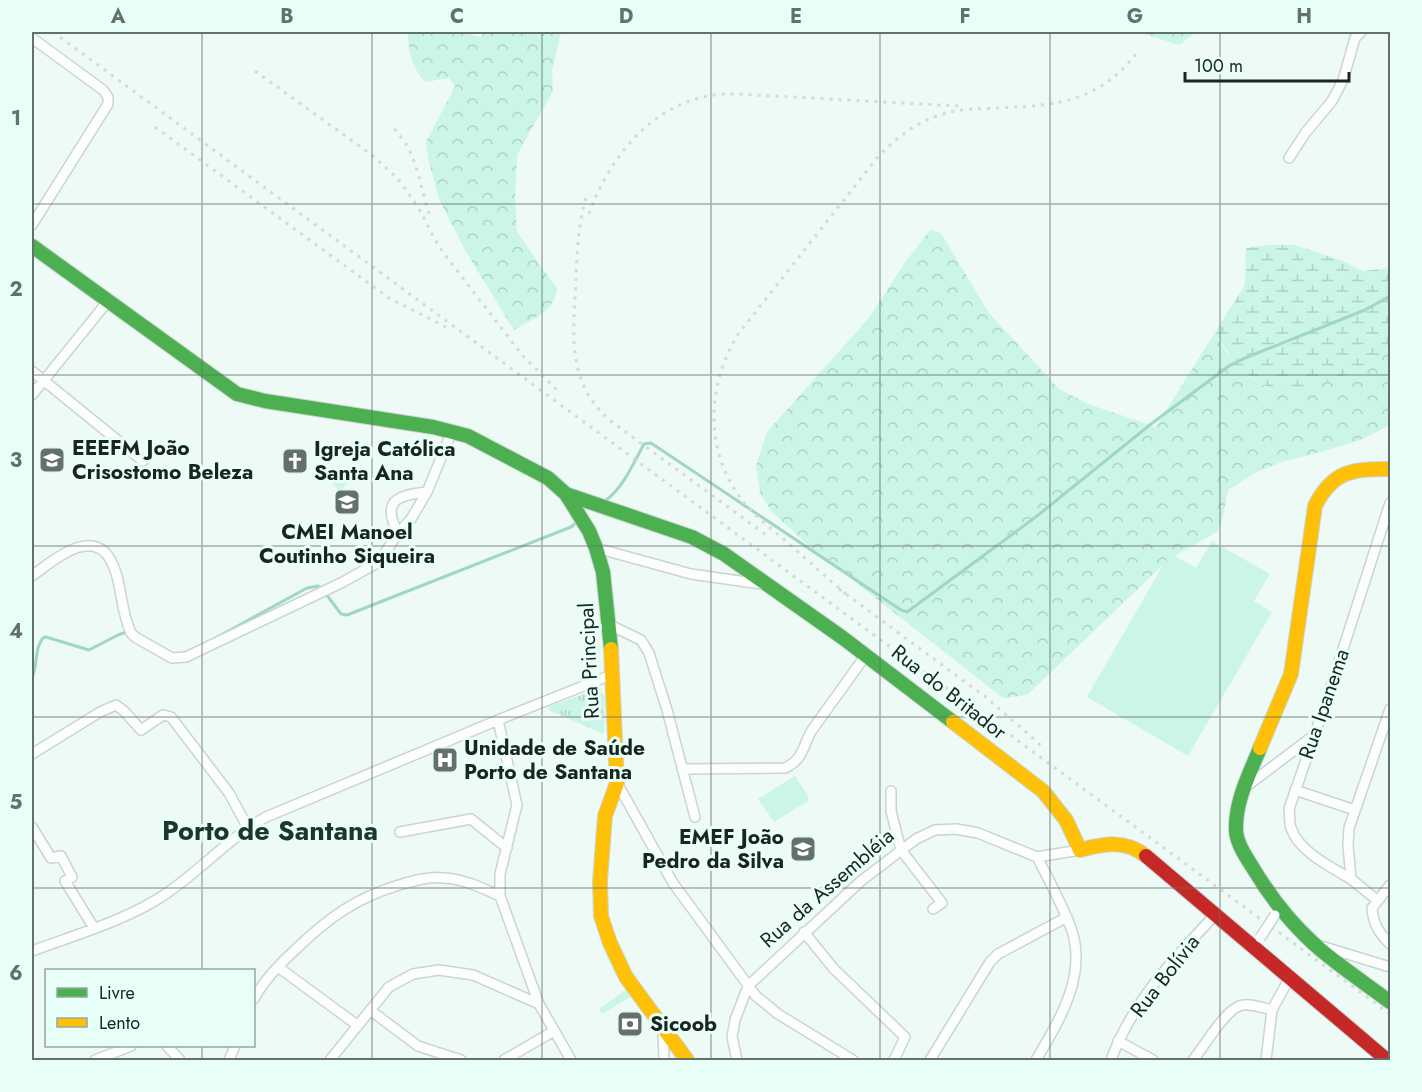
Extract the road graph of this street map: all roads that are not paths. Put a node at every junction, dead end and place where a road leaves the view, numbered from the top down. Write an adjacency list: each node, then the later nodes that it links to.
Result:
1 (1361, 32): 3 (street)
2 (32, 38): 4 (street)
3 (1289, 158)
4 (32, 225)
5 (32, 246): 6 (street)
6 (108, 300): 8 (street); 10 (street)
7 (32, 371): 8 (street)
8 (43, 379): 9 (street); 11 (street)
9 (32, 395)
10 (452, 431): 13 (street); 14 (street)
11 (143, 461)
12 (1390, 469): 29 (street)
13 (427, 492): 16 (street); 16 (street)
14 (566, 494): 17 (street, Rua Principal); 19 (street, Rua do Britador)
15 (1390, 503): 25 (street, Rua Ipanema)
16 (398, 533): 18 (street)
17 (596, 548): 19 (street, Rua do Britador); 20 (street, Rua Principal)
18 (32, 576)
19 (771, 586): 21 (street, Rua do Britador)
20 (610, 625): 22 (street, Rua Principal); 27 (street)
21 (866, 655): 27 (street); 39 (street, Rua do Britador)
22 (611, 675): 24 (street); 28 (street, Rua Principal)
23 (1390, 709): 32 (street)
24 (498, 720): 35 (street); 37 (street)
25 (1313, 736): 29 (street); 30 (street, Rua Ipanema)
26 (32, 754): 35 (street)
27 (682, 769): 33 (street)
28 (617, 783): 58 (street); 65 (street, Rua Principal)
29 (1242, 790): 46 (street)
30 (1295, 790): 32 (street); 41 (street, Rua Ipanema)
31 (891, 791): 38 (street)
32 (1355, 810): 41 (street)
33 (695, 817)
34 (32, 827): 49 (street)
35 (248, 828): 49 (street)
36 (400, 832): 37 (street)
37 (507, 848): 43 (street)
38 (901, 850): 40 (street, Rua da Assembléia); 45 (street); 50 (street, Rua da Assembléia)
39 (1080, 850): 40 (street); 47 (street)
40 (1037, 857): 48 (street)
41 (1351, 879): 44 (street, Rua Ipanema)
42 (1390, 885): 44 (street)
43 (500, 896): 55 (street); 61 (street)
44 (1377, 900): 53 (street)
45 (933, 909)
46 (1277, 911): 51 (street, bridge); 52 (street)
47 (1216, 914): 51 (street); 67 (street, Rua Bolívia)
48 (1067, 917): 81 (street); 82 (street)
49 (94, 927): 54 (street)
50 (804, 932): 58 (street, Rua da Assembléia); 80 (street)
51 (1257, 942): 57 (street)
52 (1314, 944): 56 (street); 60 (street)
53 (1390, 944)
54 (32, 951)
55 (278, 967): 59 (street); 64 (street)
56 (1390, 967)
57 (1290, 978): 63 (street); 87 (street)
58 (748, 986): 78 (street, Rua da Assembléia); 79 (street)
59 (255, 998)
60 (1390, 1002)
61 (539, 1004): 62 (street); 66 (street)
62 (370, 1010): 64 (street); 73 (street)
63 (1272, 1010): 85 (street); 86 (street)
64 (357, 1025): 72 (street)
65 (663, 1030): 76 (street); 77 (street, Rua Principal)
66 (554, 1031): 74 (street); 75 (street)
67 (1118, 1041): 83 (street, Rua Bolívia); 84 (street, Rua Bolívia)
68 (128, 1047): 70 (street)
69 (168, 1047): 71 (street)
70 (95, 1060)
71 (180, 1060)
72 (330, 1060)
73 (461, 1060)
74 (504, 1060)
75 (571, 1060)
76 (664, 1060)
77 (687, 1060)
78 (737, 1060)
79 (853, 1060)
80 (894, 1060)
81 (930, 1060)
82 (1036, 1060)
83 (1111, 1060)
84 (1153, 1060)
85 (1193, 1060)
86 (1266, 1060)
87 (1387, 1060)

